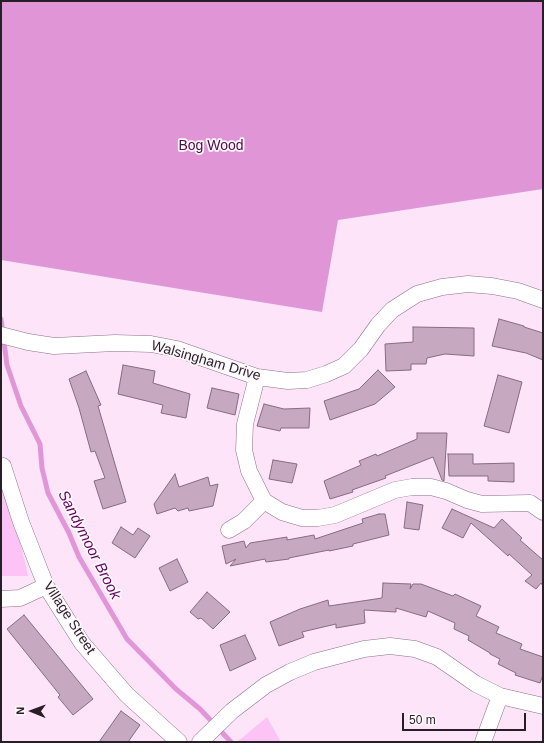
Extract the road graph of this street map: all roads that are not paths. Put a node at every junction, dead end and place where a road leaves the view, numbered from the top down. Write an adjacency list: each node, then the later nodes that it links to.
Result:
1 (543, 300): 3 (street, Walsingham Drive)
2 (1, 335): 3 (street, Walsingham Drive)
3 (257, 377): 5 (street)
4 (3, 466): 8 (street, Village Street)
5 (264, 501): 6 (street); 7 (street)
6 (543, 512)
7 (229, 530)
8 (46, 586): 9 (street); 13 (street, Village Street)
9 (1, 599)
10 (500, 696): 11 (street); 12 (street); 14 (street)
11 (543, 706)
12 (203, 738)
13 (180, 742)
14 (483, 742)

